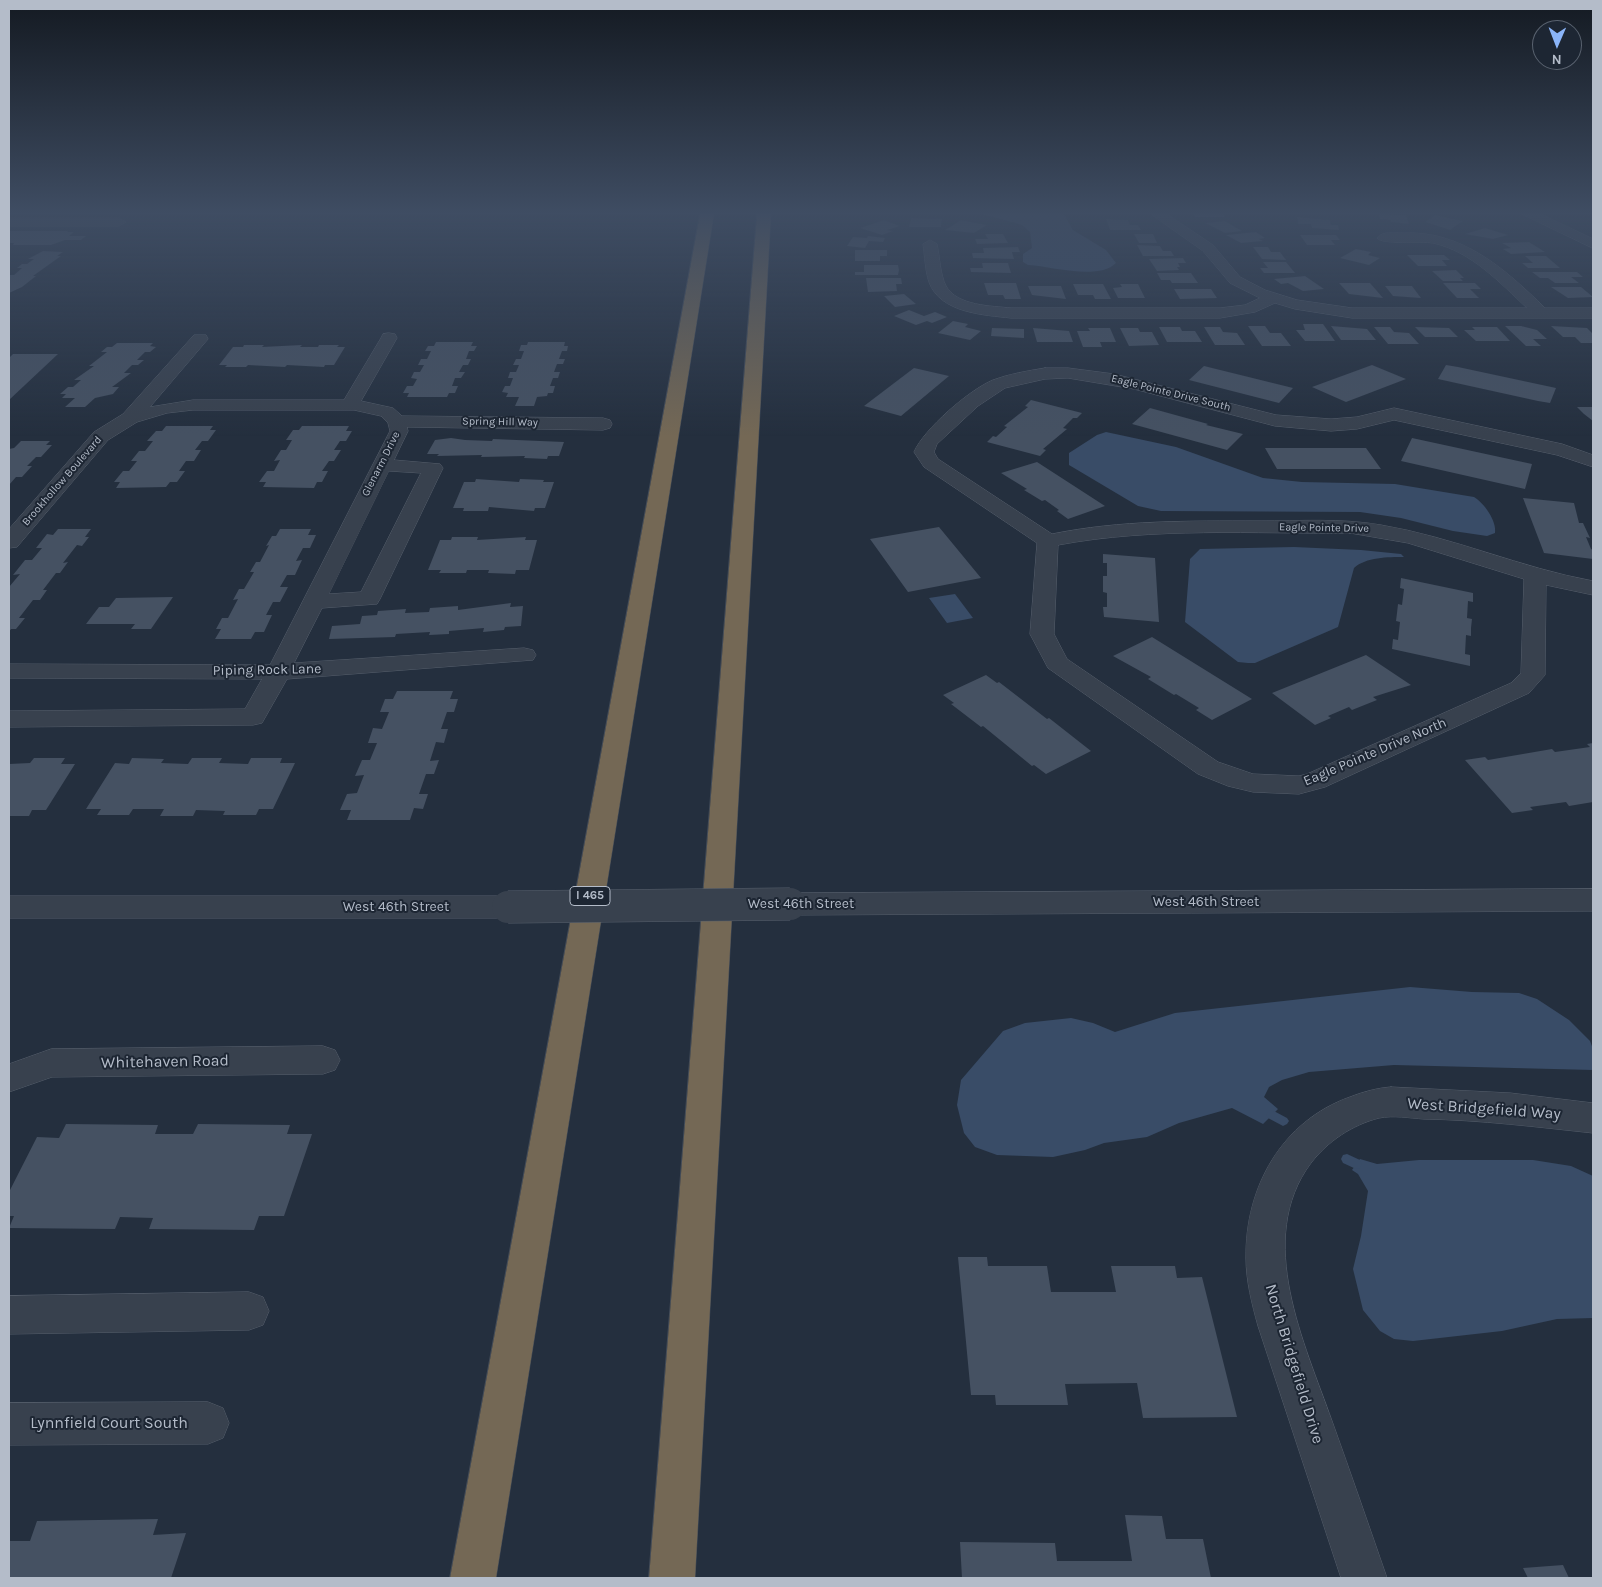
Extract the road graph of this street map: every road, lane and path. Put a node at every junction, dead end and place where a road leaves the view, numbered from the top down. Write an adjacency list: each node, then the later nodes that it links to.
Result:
1 (694, 288): 36 (highway, I 465)
2 (759, 288): 37 (highway)
3 (940, 288): 6 (street)
4 (1252, 288): 6 (street)
5 (1514, 288): 7 (street)
6 (1273, 298): 7 (street)
7 (1540, 311): 8 (street)
8 (1593, 313)
9 (390, 338): 11 (street)
10 (200, 339): 12 (street, Brookhollow Boulevard)
11 (350, 405): 12 (street, Glenarm Drive); 13 (street, Glenarm Drive)
12 (130, 418): 17 (street, Brookhollow Boulevard)
13 (397, 421): 14 (street, Spring Hill Way); 16 (street, Glenarm Drive)
14 (603, 424)
15 (1593, 461): 18 (street, Eagle Pointe Drive South)
16 (382, 465): 21 (street, Glenarm Drive); 21 (street)
17 (9, 542)
18 (1048, 542): 19 (street, Eagle Pointe Drive); 19 (street, Eagle Pointe Drive North)
19 (1535, 576): 20 (street, Eagle Pointe Drive)
20 (1593, 588)
21 (313, 601): 24 (street, Glenarm Drive)
22 (524, 655): 24 (street, Piping Rock Lane)
23 (9, 671): 24 (street, Piping Rock Lane)
24 (278, 672): 25 (street, Glenarm Drive)
25 (9, 719)
26 (1593, 900): 27 (street, West 46th Street, bridge)
27 (9, 907)
28 (323, 1060): 29 (street, Whitehaven Road)
29 (9, 1078)
30 (1593, 1118): 31 (street, West Bridgefield Way)
31 (1298, 1150): 38 (street, North Bridgefield Drive)
32 (249, 1311): 33 (street)
33 (9, 1315)
34 (208, 1423): 35 (street, Lynnfield Court South)
35 (9, 1424)
36 (473, 1578)
37 (672, 1578)
38 (1364, 1578)

